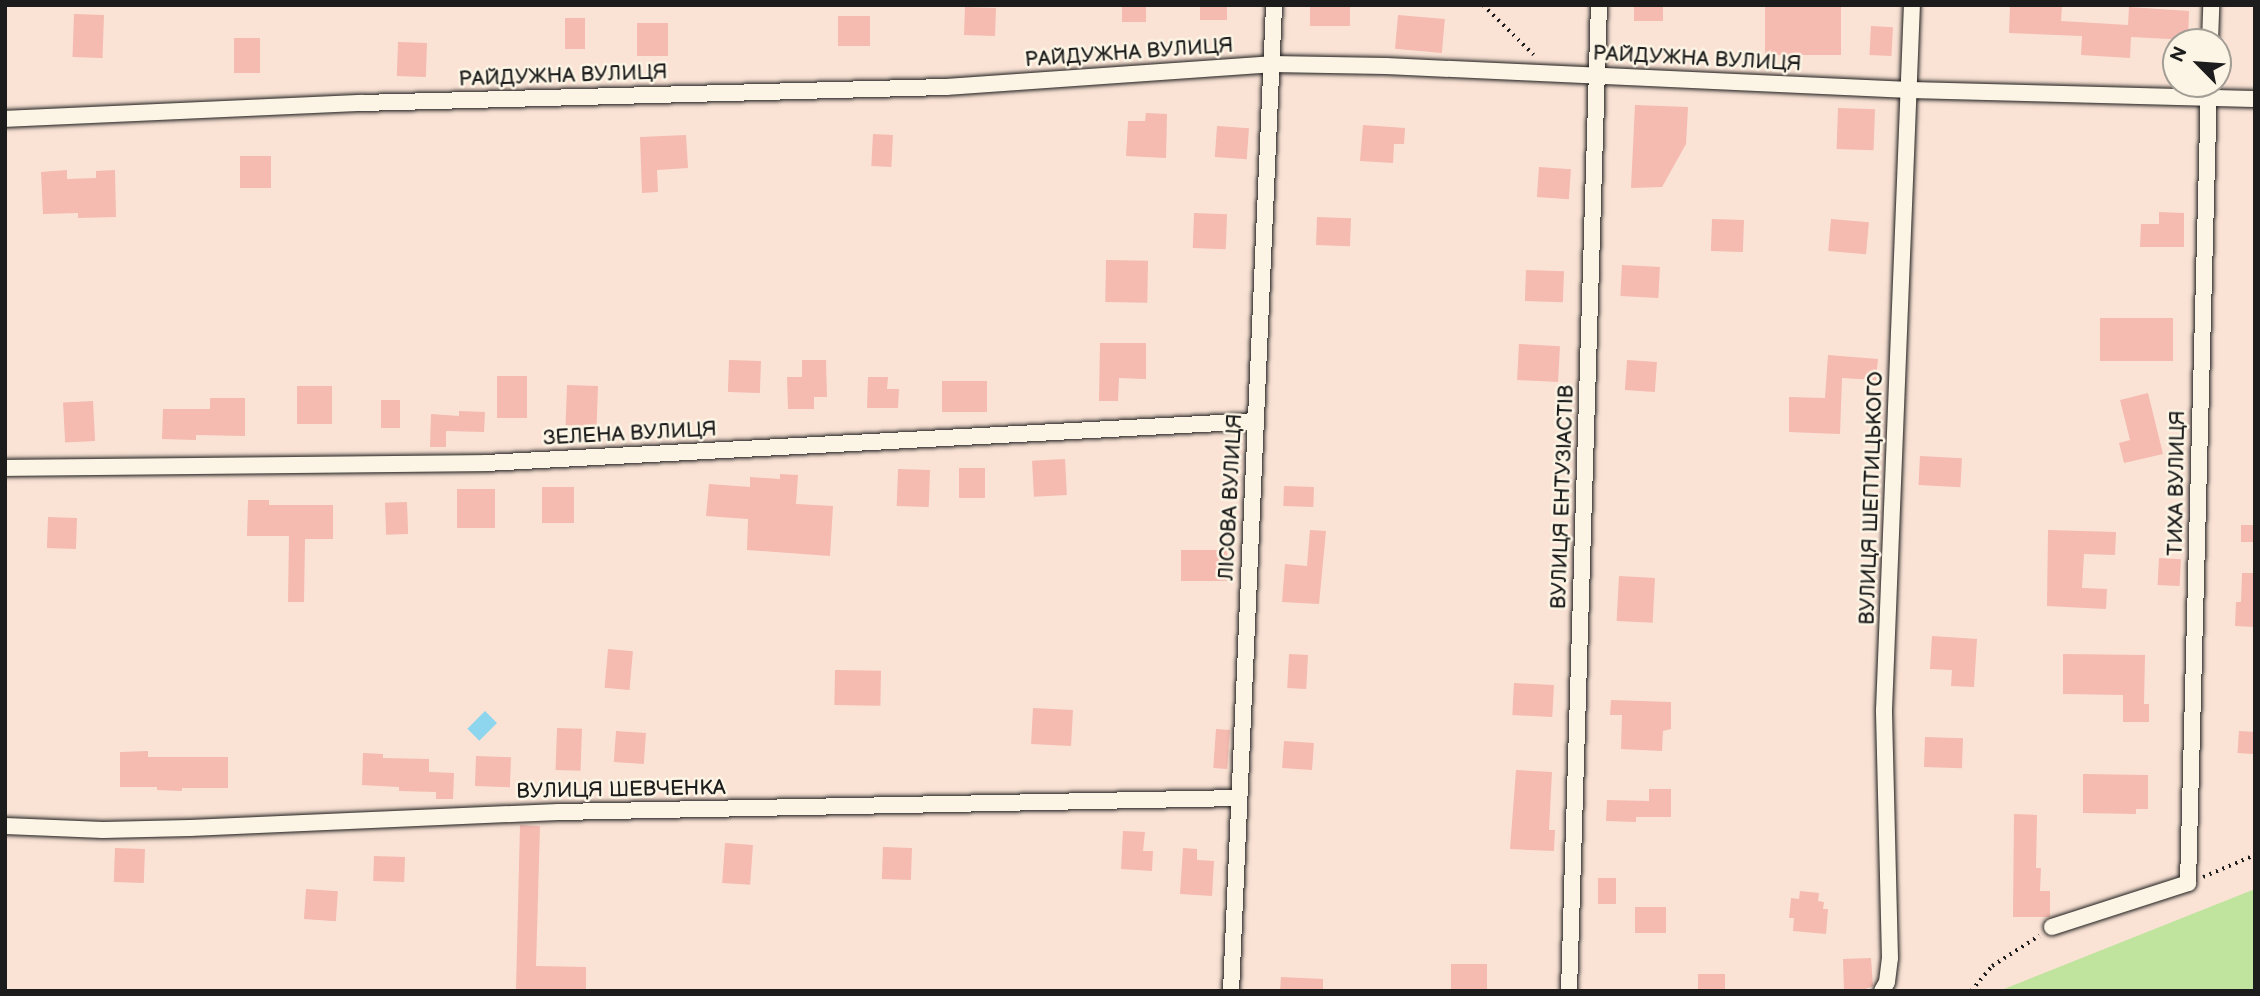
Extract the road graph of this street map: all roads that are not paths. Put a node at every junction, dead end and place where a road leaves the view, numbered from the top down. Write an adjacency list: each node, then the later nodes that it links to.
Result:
1 (1274, 5): 6 (street, ЛІСОВА ВУЛИЦЯ)
2 (1599, 5): 7 (street, ВУЛИЦЯ ЕНТУЗІАСТІВ)
3 (1912, 5): 8 (street, ВУЛИЦЯ ШЕПТИЦЬКОГО)
4 (2211, 5): 5 (street)
5 (2210, 28)
6 (1271, 64): 7 (street, РАЙДУЖНА ВУЛИЦЯ); 13 (street, РАЙДУЖНА ВУЛИЦЯ); 14 (street, ЛІСОВА ВУЛИЦЯ)
7 (1596, 76): 8 (street, РАЙДУЖНА ВУЛИЦЯ); 20 (street, ВУЛИЦЯ ЕНТУЗІАСТІВ)
8 (1909, 90): 9 (street, РАЙДУЖНА ВУЛИЦЯ); 21 (street, ВУЛИЦЯ ШЕПТИЦЬКОГО)
9 (2162, 91)
10 (2232, 95): 12 (street, РАЙДУЖНА ВУЛИЦЯ)
11 (2209, 98): 18 (street, ТИХА ВУЛИЦЯ)
12 (2255, 99)
13 (5, 120)
14 (1256, 421): 15 (street, ЗЕЛЕНА ВУЛИЦЯ); 16 (street, ЛІСОВА ВУЛИЦЯ)
15 (5, 468)
16 (1239, 798): 17 (street, ВУЛИЦЯ ШЕВЧЕНКА); 19 (street, ЛІСОВА ВУЛИЦЯ)
17 (5, 826)
18 (2052, 927)
19 (1231, 991)
20 (1569, 991)
21 (1882, 991)

